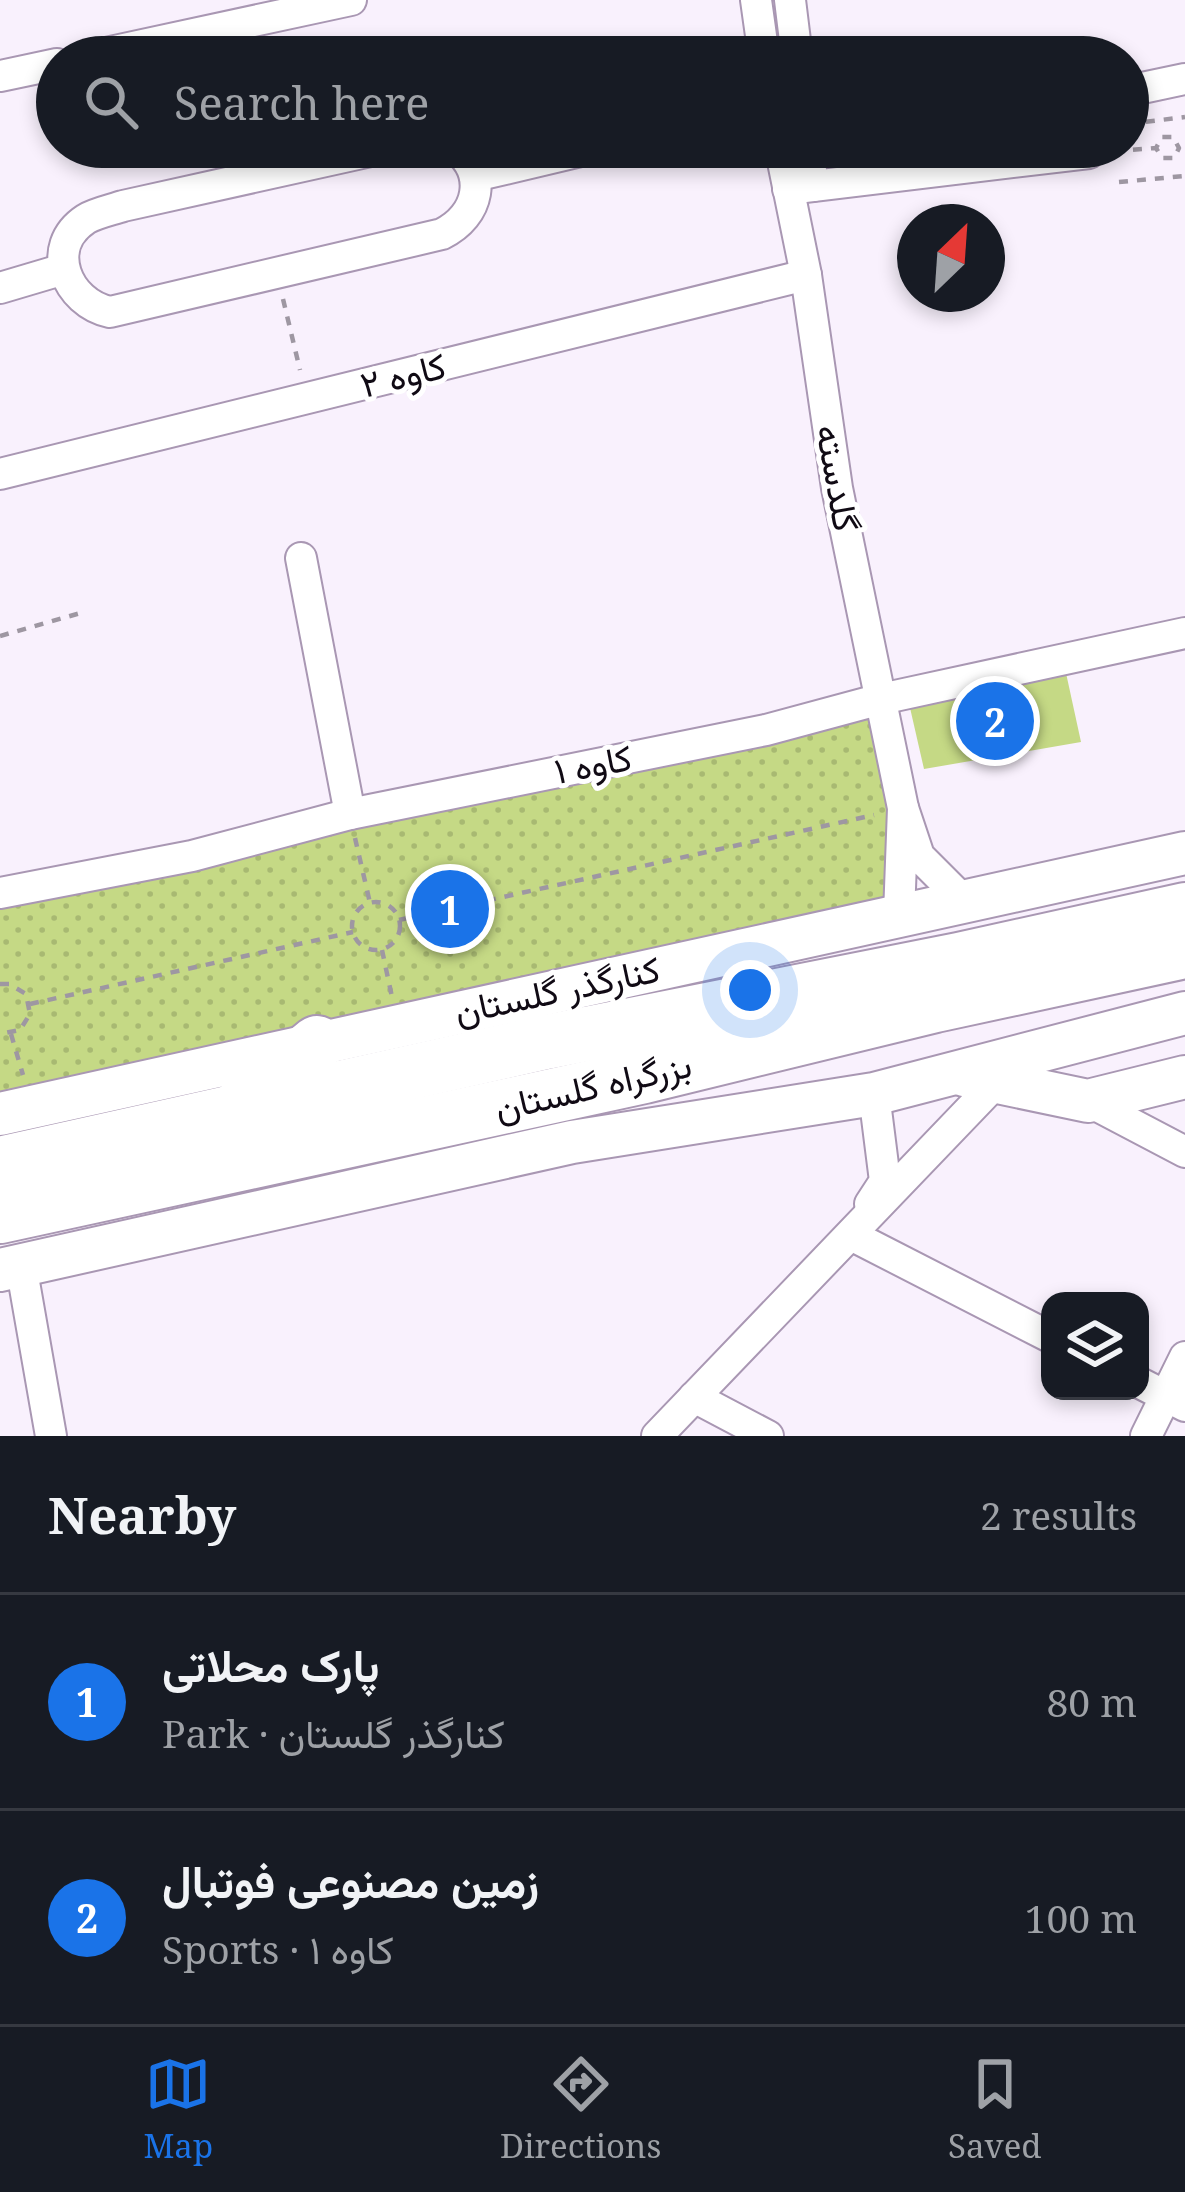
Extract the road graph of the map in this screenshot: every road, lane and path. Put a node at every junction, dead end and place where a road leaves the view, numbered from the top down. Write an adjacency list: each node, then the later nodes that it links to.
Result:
1 (351, 0): 4 (street)
2 (756, 0): 5 (street)
3 (790, 0): 6 (street)
4 (184, 36)
5 (761, 36)
6 (794, 36)
7 (36, 68): 8 (street)
8 (0, 76)
9 (1185, 79): 10 (street)
10 (1149, 87)
11 (1185, 117): 12 (path)
12 (1166, 120): 13 (path); 14 (path)
13 (1149, 122)
14 (1167, 136): 15 (path); 16 (path)
15 (1182, 147): 18 (path)
16 (1156, 148): 17 (path); 18 (path)
17 (1149, 149)
18 (1168, 159): 27 (path)
19 (296, 168): 30 (street)
20 (473, 168): 25 (street)
21 (509, 168): 25 (street)
22 (790, 168): 29 (street, گلدسته)
23 (804, 168): 29 (street)
24 (962, 168): 29 (street)
25 (475, 176): 31 (street)
26 (1185, 176): 27 (path)
27 (1169, 177): 28 (path)
28 (1119, 182)
29 (800, 187): 32 (street, گلدسته)
30 (64, 269): 31 (street); 33 (street)
31 (277, 274): 34 (path)
32 (806, 274): 34 (street, کاوه ۲); 40 (street, گلدسته)
33 (0, 288)
34 (307, 399): 35 (street, کاوه ۲)
35 (0, 474)
36 (301, 558): 42 (street)
37 (84, 612): 39 (path)
38 (1185, 634): 40 (street, کاوه ۱)
39 (0, 636)
40 (881, 699): 41 (street, گلدسته); 42 (street, کاوه ۱)
41 (903, 808): 45 (street); 48 (street); 49 (path)
42 (350, 814): 44 (street, کاوه ۱); 46 (path)
43 (1185, 853): 45 (street, کنارگذر گلستان)
44 (0, 893)
45 (964, 902): 48 (street, کنارگذر گلستان)
46 (370, 903): 49 (path); 50 (path)
47 (1185, 910): 65 (highway, بزرگراه گلستان)
48 (899, 915): 56 (street, کنارگذر گلستان)
49 (399, 920): 51 (path)
50 (353, 932): 51 (path); 54 (path)
51 (382, 950): 56 (path)
52 (1185, 951): 68 (highway, بزرگراه گلستان)
53 (0, 984): 54 (path)
54 (30, 1004): 58 (path)
55 (1185, 1013): 60 (street)
56 (398, 1026): 59 (street, کنارگذر گلستان)
57 (0, 1034): 58 (path)
58 (11, 1034): 64 (path)
59 (316, 1043): 64 (street, کنارگذر گلستان); 65 (highway)
60 (1011, 1067): 62 (street); 63 (street); 69 (street)
61 (1185, 1077): 63 (street)
62 (874, 1094): 69 (street); 70 (street)
63 (1088, 1100): 66 (street)
64 (16, 1110)
65 (229, 1115): 67 (highway, بزرگراه گلستان)
66 (1185, 1152)
67 (0, 1164)
68 (0, 1216)
69 (850, 1235): 71 (street); 74 (street)
70 (10, 1268): 75 (street)
71 (1041, 1332)
72 (1185, 1357): 73 (street)
73 (1164, 1395): 78 (street)
74 (694, 1397): 76 (street); 77 (street)
75 (51, 1436)
76 (657, 1436)
77 (768, 1436)
78 (1146, 1436)

